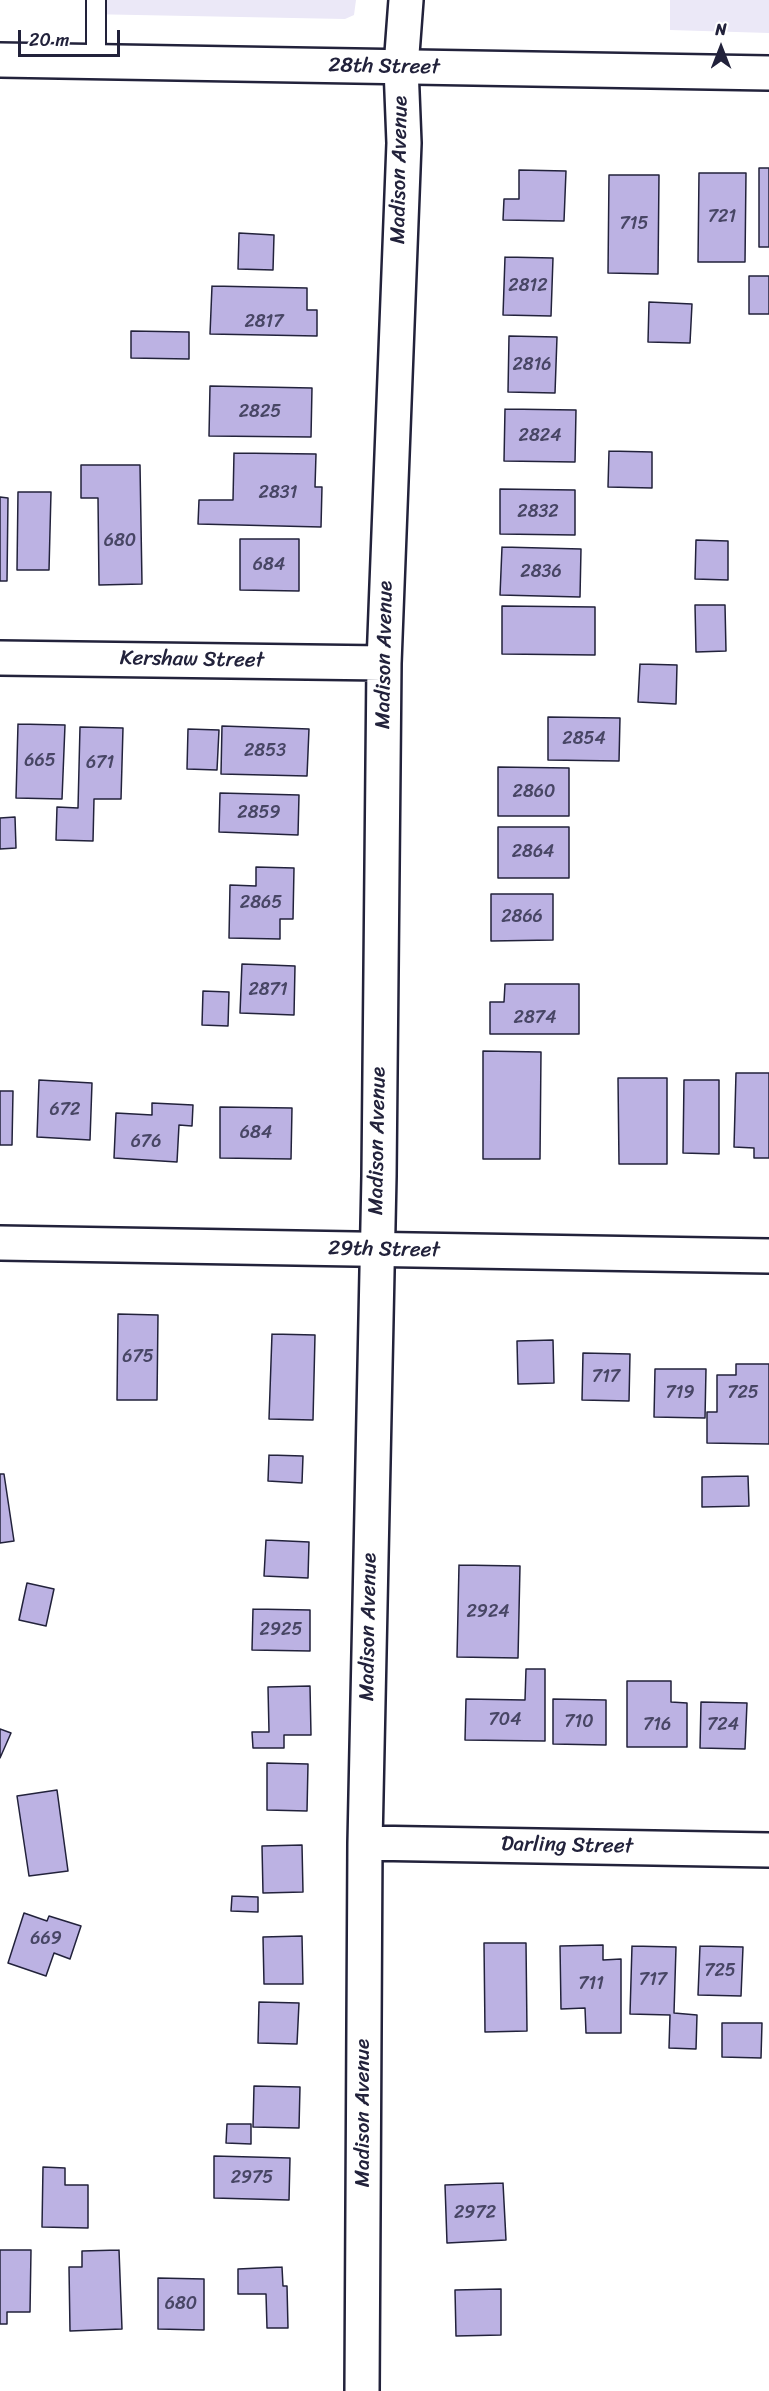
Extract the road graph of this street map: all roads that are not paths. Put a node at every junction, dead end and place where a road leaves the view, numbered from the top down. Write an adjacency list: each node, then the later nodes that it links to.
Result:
1 (96, 0): 4 (lane)
2 (406, 0): 5 (street, Madison Avenue)
3 (0, 60): 4 (street, 28th Street)
4 (96, 62): 5 (street, 28th Street)
5 (401, 67): 6 (street, 28th Street); 8 (street, Madison Avenue)
6 (769, 73)
7 (0, 658): 8 (street, Kershaw Street)
8 (384, 663): 10 (street, Madison Avenue)
9 (0, 1243): 10 (street, 29th Street)
10 (376, 1251): 11 (street, 29th Street); 12 (street, Madison Avenue)
11 (769, 1256)
12 (365, 1843): 13 (street, Darling Street); 14 (street, Madison Avenue)
13 (769, 1850)
14 (362, 2391)

